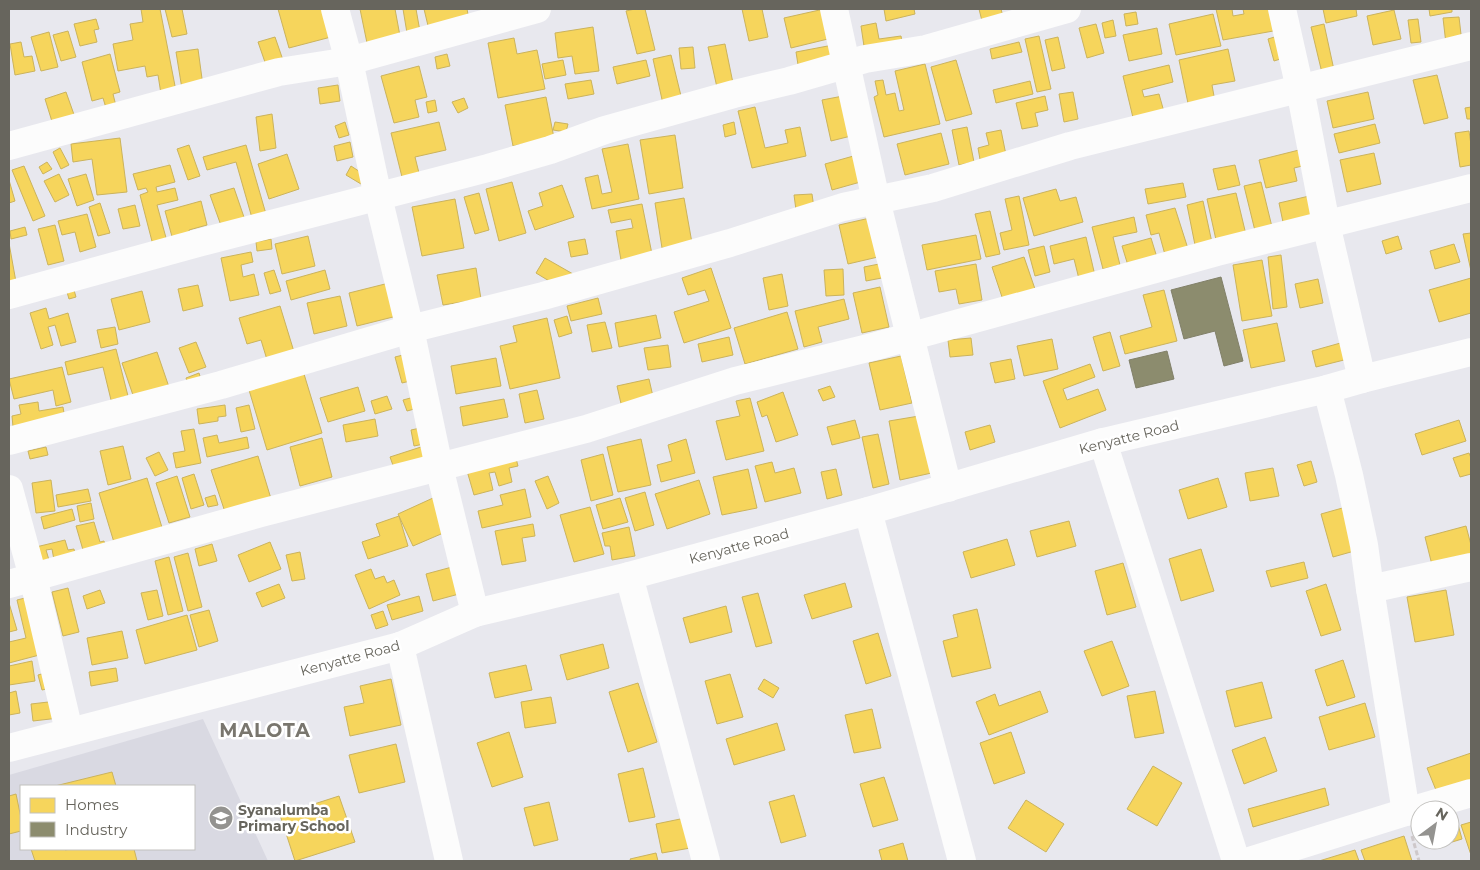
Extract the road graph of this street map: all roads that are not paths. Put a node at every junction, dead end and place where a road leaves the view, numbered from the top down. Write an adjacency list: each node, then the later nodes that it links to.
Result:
1 (335, 9): 7 (street)
2 (537, 9): 7 (street)
3 (834, 9): 8 (street)
4 (1067, 9): 8 (street)
5 (1282, 9): 9 (street)
6 (1471, 46): 9 (street)
7 (349, 61): 10 (street); 12 (street)
8 (846, 65): 12 (street); 13 (street)
9 (1300, 89): 13 (street); 14 (street)
10 (9, 146)
11 (1471, 188): 14 (street)
12 (378, 197): 15 (street); 16 (street)
13 (876, 200): 16 (street); 17 (street)
14 (1326, 224): 17 (street); 19 (street)
15 (9, 295)
16 (410, 330): 21 (street); 23 (street)
17 (911, 336): 23 (street); 24 (street)
18 (1471, 352): 19 (street, Kenyatte Road)
19 (1362, 379): 20 (street, Kenyatte Road)
20 (1327, 389): 22 (street, Kenyatte Road); 30 (street)
21 (9, 441)
22 (1103, 442): 24 (street, Kenyatte Road); 40 (street)
23 (439, 467): 29 (street); 31 (street)
24 (948, 488): 26 (street, Kenyatte Road)
25 (9, 489): 29 (street)
26 (868, 511): 28 (street, Kenyatte Road); 39 (street)
27 (1471, 567): 30 (street)
28 (629, 576): 31 (street, Kenyatte Road); 38 (street)
29 (21, 581): 33 (street)
30 (1370, 590): 36 (street)
31 (475, 614): 32 (street, Kenyatte Road)
32 (400, 646): 33 (street, Kenyatte Road); 37 (street)
33 (69, 731): 34 (street, Kenyatte Road)
34 (9, 748)
35 (1471, 793): 36 (street)
36 (1406, 812): 41 (street)
37 (449, 861)
38 (706, 861)
39 (962, 861)
40 (1236, 861)
41 (1249, 861)

